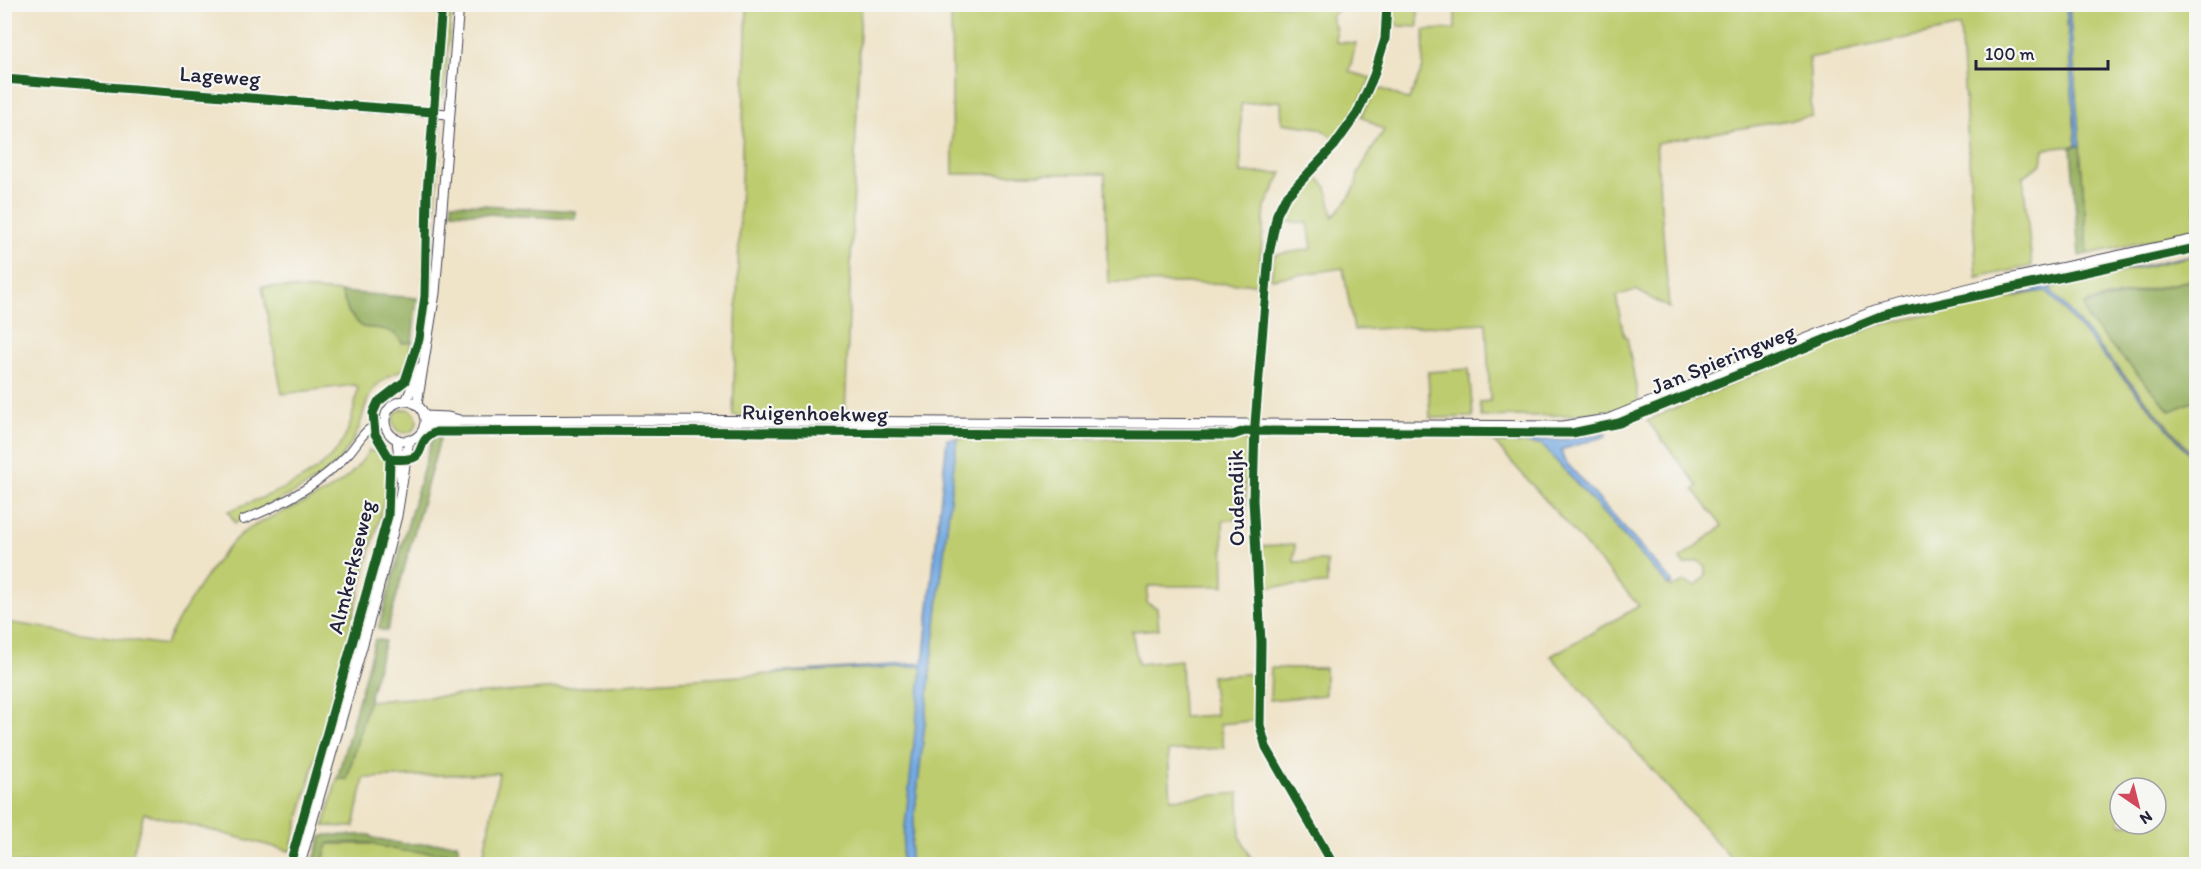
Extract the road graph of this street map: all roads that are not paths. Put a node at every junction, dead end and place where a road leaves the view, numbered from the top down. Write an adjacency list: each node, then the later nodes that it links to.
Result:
1 (459, 4): 4 (street)
2 (1387, 4): 11 (street, Oudendijk)
3 (4, 79): 4 (street, Lageweg)
4 (448, 114): 6 (street)
5 (2196, 239): 11 (street, Jan Spieringweg)
6 (423, 362): 7 (street); 8 (street)
7 (406, 401): 8 (street); 10 (street)
8 (417, 405): 9 (street)
9 (424, 421): 11 (street, Ruigenhoekweg); 13 (street)
10 (385, 423): 12 (street); 15 (street)
11 (1255, 424): 17 (street, Oudendijk)
12 (397, 439): 13 (street); 14 (street, Almkerkseweg)
13 (409, 440): 14 (street, Almkerkseweg)
14 (401, 483): 16 (street, Almkerkseweg)
15 (243, 520)
16 (300, 864)
17 (1333, 864)

